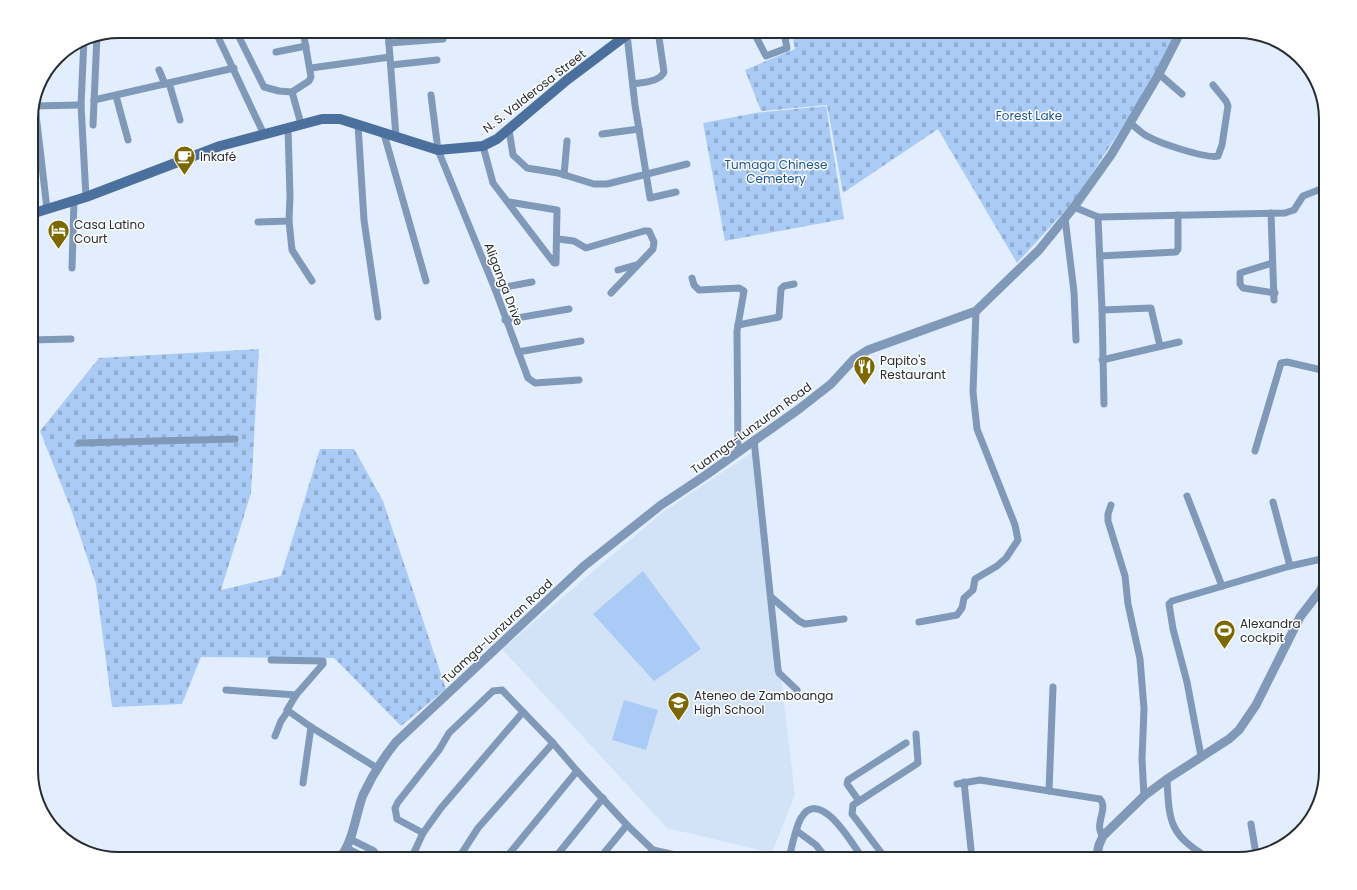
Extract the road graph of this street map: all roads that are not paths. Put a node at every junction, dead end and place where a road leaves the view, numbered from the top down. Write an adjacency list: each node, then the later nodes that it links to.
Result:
1 (219, 38): 20 (street)
2 (240, 38): 27 (street)
3 (304, 38): 15 (street)
4 (389, 38): 13 (street)
5 (623, 38): 41 (main road, N. S. Valderosa Street)
6 (630, 38): 25 (street)
7 (659, 38): 25 (street)
8 (757, 38): 9 (street)
9 (785, 38)
10 (1177, 38): 23 (street, Tuamga-Lunzuran Road)
11 (443, 39): 13 (street)
12 (97, 41): 31 (street)
13 (389, 43): 17 (street)
14 (84, 46): 32 (street)
15 (306, 46): 16 (street); 21 (street)
16 (276, 52)
17 (390, 57): 19 (street); 21 (street)
18 (438, 60): 19 (street)
19 (391, 65): 46 (street)
20 (234, 68): 24 (street); 42 (street)
21 (311, 68): 27 (street)
22 (159, 70): 24 (street)
23 (1159, 74): 28 (street); 35 (street, Tuamga-Lunzuran Road)
24 (167, 84): 30 (street); 34 (street)
25 (633, 84): 40 (street)
26 (1212, 85): 35 (street)
27 (292, 92): 36 (street)
28 (1182, 94)
29 (431, 95): 50 (street, Aliganga Drive)
30 (116, 96): 31 (street); 47 (street)
31 (94, 100): 38 (street)
32 (81, 105): 33 (street); 56 (street)
33 (40, 106)
34 (180, 120)
35 (1130, 123): 59 (street, Tuamga-Lunzuran Road)
36 (301, 124): 37 (main road, N. S. Valderosa Street); 39 (main road, N. S. Valderosa Street)
37 (358, 124): 43 (main road, N. S. Valderosa Street); 84 (street)
38 (93, 125)
39 (288, 128): 42 (main road, N. S. Valderosa Street); 66 (street)
40 (639, 129): 44 (street); 53 (street)
41 (509, 130): 49 (main road, N. S. Valderosa Street); 52 (street)
42 (264, 134): 56 (main road, N. S. Valderosa Street)
43 (384, 134): 46 (main road, N. S. Valderosa Street); 75 (street)
44 (602, 134)
45 (38, 135): 60 (street)
46 (396, 137): 50 (main road, N. S. Valderosa Street)
47 (128, 140)
48 (566, 142): 52 (street)
49 (483, 146): 50 (main road, N. S. Valderosa Street); 58 (street)
50 (438, 150): 79 (street, Aliganga Drive)
51 (687, 164): 53 (street)
52 (564, 175): 53 (street)
53 (646, 175): 55 (street)
54 (1319, 190): 62 (street)
55 (676, 192)
56 (86, 197): 57 (main road, N. S. Valderosa Street)
57 (74, 201): 60 (main road, N. S. Valderosa Street); 72 (street)
58 (510, 202): 68 (street); 68 (street)
59 (1074, 207): 64 (street); 65 (street, Tuamga-Lunzuran Road)
60 (48, 209): 61 (main road, N. S. Valderosa Street)
61 (38, 212)
62 (1271, 213): 63 (street); 70 (street)
63 (1178, 215): 64 (street); 69 (street)
64 (1098, 217): 69 (street)
65 (1065, 218): 83 (street, Tuamga-Lunzuran Road); 89 (street)
66 (289, 221): 67 (street); 76 (street)
67 (258, 222)
68 (558, 239): 71 (street)
69 (1100, 256): 82 (street)
70 (1272, 263): 70 (street)
71 (637, 265): 73 (street); 80 (street)
72 (72, 268)
73 (618, 270)
74 (692, 278): 86 (street)
75 (426, 281)
76 (312, 282)
77 (532, 282): 79 (street)
78 (794, 284): 86 (street)
79 (495, 289): 85 (street, Aliganga Drive)
80 (611, 293)
81 (569, 309): 85 (street)
82 (1102, 310): 92 (street); 94 (street)
83 (976, 311): 99 (street, Tuamga-Lunzuran Road); 112 (street)
84 (378, 317)
85 (505, 320): 93 (street, Aliganga Drive)
86 (738, 325): 101 (street)
87 (38, 340): 88 (street)
88 (71, 340)
89 (1076, 340)
90 (581, 341): 93 (street)
91 (1179, 342): 92 (street)
92 (1160, 346): 94 (street)
93 (518, 352): 96 (street, Aliganga Drive)
94 (1102, 360): 97 (street)
95 (1319, 369): 102 (street)
96 (579, 380)
97 (1104, 404)
98 (234, 439): 100 (street)
99 (754, 440): 101 (street, Tuamga-Lunzuran Road); 110 (street)
100 (79, 443)
101 (738, 451): 126 (street, Tuamga-Lunzuran Road)
102 (1254, 451)
103 (1187, 496): 108 (street)
104 (1273, 502): 107 (street)
105 (1111, 505): 131 (street)
106 (1319, 560): 107 (street)
107 (1290, 566): 108 (street)
108 (1222, 586): 125 (street)
109 (1319, 592): 125 (street)
110 (771, 597): 111 (street); 116 (street)
111 (844, 618)
112 (919, 622)
113 (271, 660): 117 (street)
114 (1054, 687): 130 (street)
115 (226, 690): 117 (street)
116 (797, 690)
117 (296, 695): 118 (street)
118 (288, 711): 120 (street); 122 (street)
119 (523, 712): 123 (street); 137 (street); 137 (street)
120 (311, 727): 126 (street); 129 (street)
121 (916, 734): 133 (street)
122 (275, 736)
123 (553, 743): 127 (street); 147 (street)
124 (906, 743): 133 (street)
125 (1201, 756): 128 (street)
126 (377, 768): 139 (street, Tuamga-Lunzuran Road)
127 (577, 771): 132 (street); 148 (street)
128 (1167, 779): 131 (street); 157 (street)
129 (303, 783)
130 (1049, 791): 138 (street); 140 (street)
131 (1144, 796): 138 (street)
132 (603, 798): 135 (street); 149 (street)
133 (859, 801): 155 (street)
134 (1251, 824): 142 (street)
135 (627, 826): 141 (street); 150 (street)
136 (797, 831): 152 (street); 153 (street); 154 (street)
137 (423, 834): 146 (street)
138 (1103, 836): 156 (street)
139 (349, 844): 143 (street, Tuamga-Lunzuran Road); 144 (street); 145 (street)
140 (971, 849)
141 (653, 850): 151 (street)
142 (1255, 850)
143 (344, 852)
144 (359, 852)
145 (374, 852)
146 (414, 852)
147 (463, 852)
148 (511, 852)
149 (560, 852)
150 (605, 852)
151 (662, 852)
152 (791, 852)
153 (822, 852)
154 (858, 852)
155 (881, 852)
156 (1098, 852)
157 (1200, 852)

